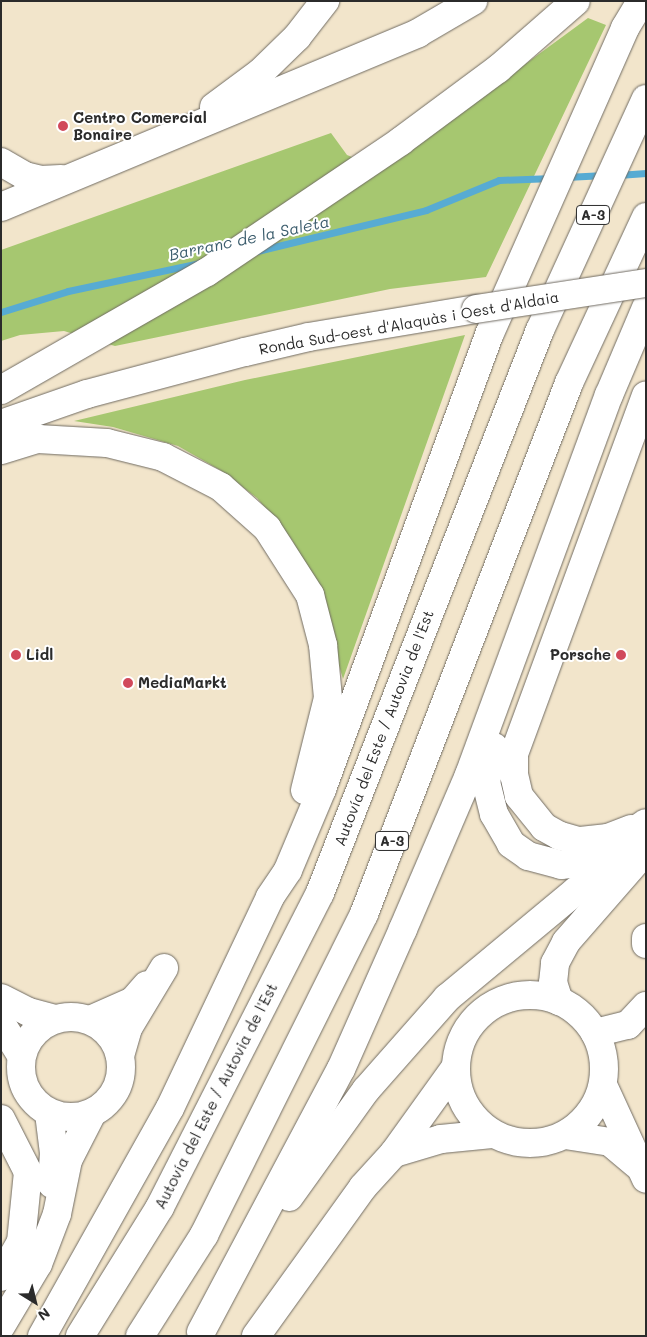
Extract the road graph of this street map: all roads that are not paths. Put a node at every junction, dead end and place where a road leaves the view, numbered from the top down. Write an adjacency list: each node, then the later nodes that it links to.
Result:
1 (325, 1): 6 (main road)
2 (473, 1): 6 (main road)
3 (576, 1): 13 (main road)
4 (641, 1): 20 (main road)
5 (646, 100): 46 (main road, Autovía del Este / Autovia de l'Est / A-3)
6 (163, 140): 8 (main road)
7 (1, 162): 8 (main road)
8 (70, 178): 9 (main road)
9 (1, 207)
10 (646, 217): 47 (main road, A-3)
11 (646, 283): 15 (main road, Ronda Sud-oest d'Alaquàs i Oest d'Aldaia, bridge)
12 (644, 310): 17 (main road)
13 (7, 387)
14 (646, 396): 18 (main road)
15 (1, 424)
16 (1, 450): 20 (main road)
17 (568, 506): 18 (main road); 44 (main road)
18 (646, 822)
19 (646, 850): 24 (main road); 44 (main road)
20 (270, 897): 45 (main road)
21 (646, 938): 22 (main road)
22 (646, 944)
23 (1, 998): 26 (main road)
24 (559, 1001): 29 (main road); 32 (main road)
25 (646, 1006): 29 (main road)
26 (55, 1019): 27 (main road); 30 (main road)
27 (90, 1020): 31 (main road); 31 (main road)
28 (1, 1022): 30 (main road)
29 (596, 1033): 33 (main road)
30 (21, 1055): 35 (main road)
31 (120, 1056): 34 (main road)
32 (455, 1068): 37 (main road); 39 (main road)
33 (603, 1085): 38 (main road); 40 (main road)
34 (92, 1113): 35 (main road); 41 (main road)
35 (49, 1114): 41 (main road)
36 (1, 1119): 42 (main road)
37 (492, 1134): 38 (main road); 39 (main road)
38 (565, 1135): 40 (main road)
39 (394, 1152): 48 (main road)
40 (643, 1173)
41 (38, 1264): 43 (main road)
42 (1, 1277)
43 (1, 1326)
44 (200, 1334)
45 (42, 1336)
46 (80, 1336)
47 (140, 1336)
48 (256, 1336)

